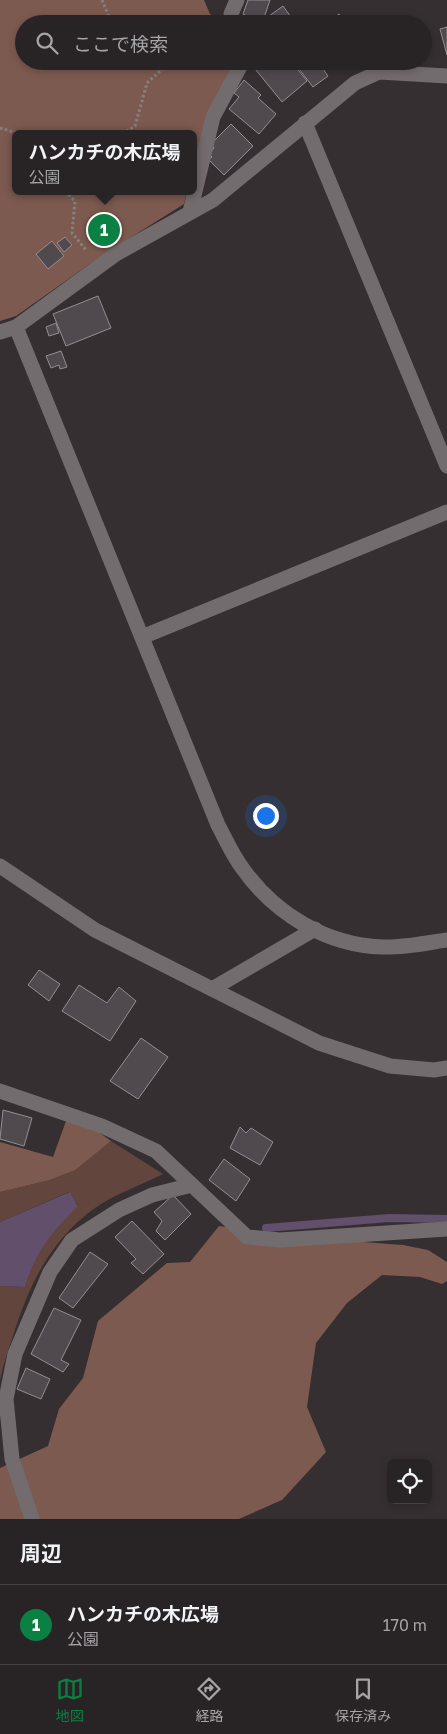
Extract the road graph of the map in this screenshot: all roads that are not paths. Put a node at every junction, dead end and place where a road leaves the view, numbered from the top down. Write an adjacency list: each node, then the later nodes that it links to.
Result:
1 (237, 0): 2 (street)
2 (231, 15)
3 (238, 70): 6 (street)
4 (447, 76): 5 (street)
5 (305, 123): 8 (street); 11 (street)
6 (197, 183)
7 (194, 195): 8 (street)
8 (190, 212): 9 (street)
9 (16, 328): 10 (street); 13 (street)
10 (0, 332)
11 (447, 466)
12 (447, 512): 13 (street)
13 (142, 637): 15 (street)
14 (0, 866): 17 (street)
15 (315, 929): 16 (street); 17 (street)
16 (447, 940)
17 (212, 989): 18 (street)
18 (447, 1068)
19 (0, 1091): 20 (street)
20 (192, 1185): 21 (street); 22 (street)
21 (447, 1229)
22 (32, 1519)

